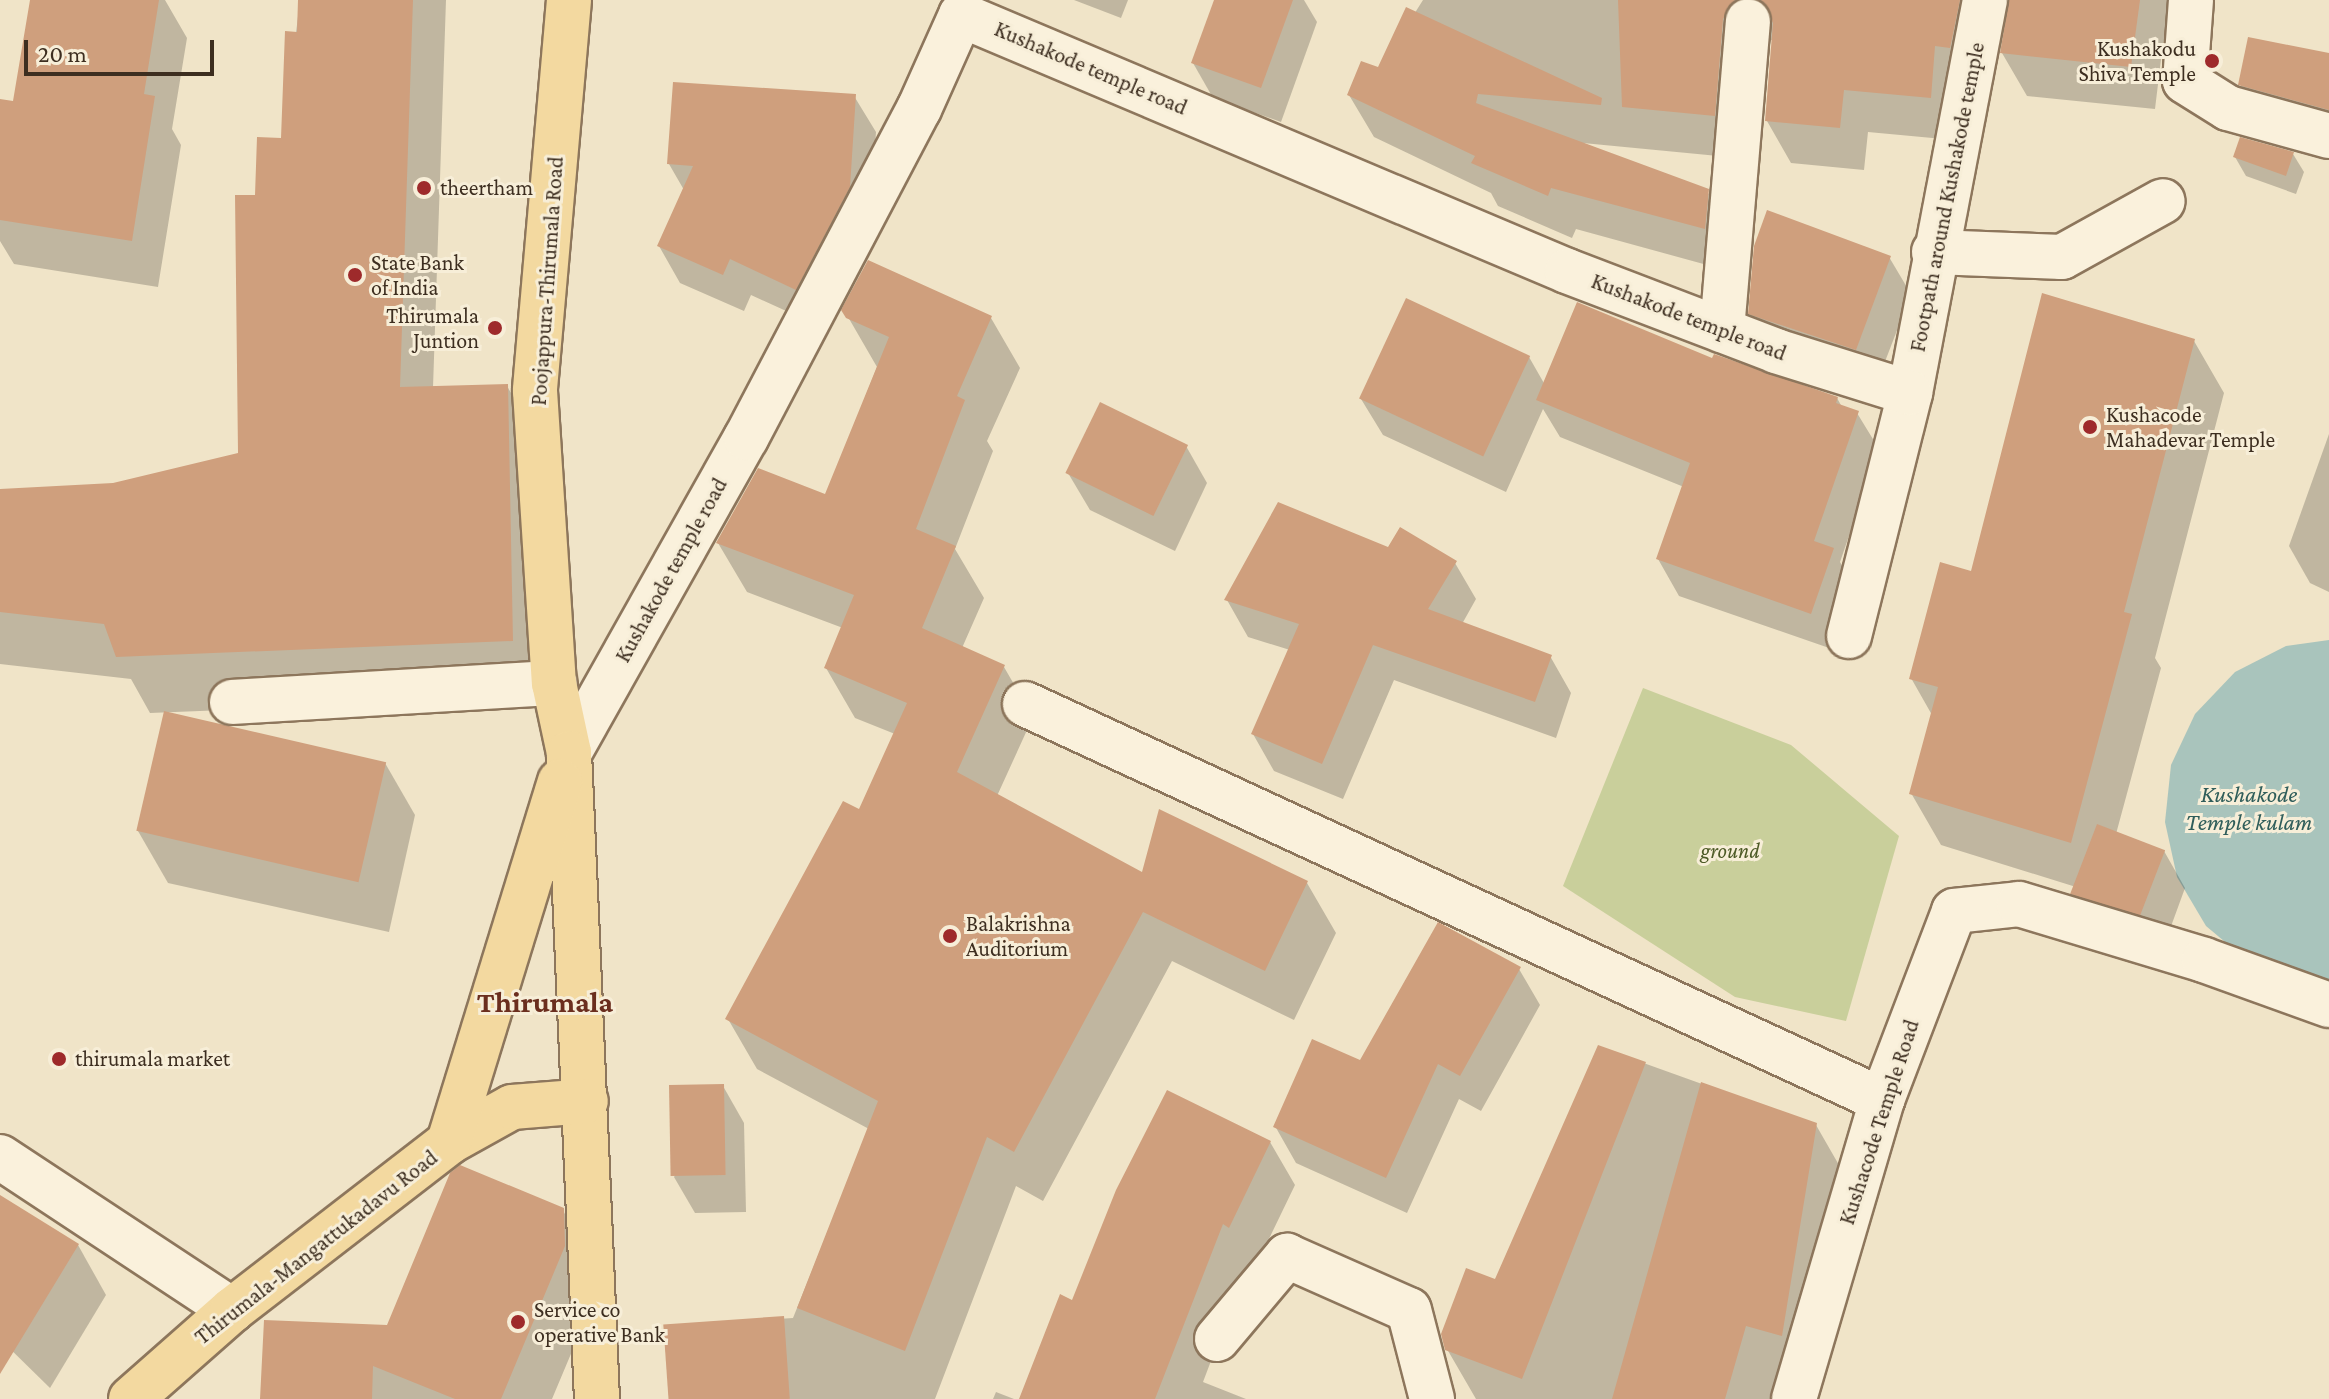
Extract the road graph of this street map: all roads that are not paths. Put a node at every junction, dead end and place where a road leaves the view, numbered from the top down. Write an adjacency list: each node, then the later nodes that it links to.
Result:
1 (569, 0): 11 (main road, Poojappura-Thirumala Road)
2 (1985, 0): 7 (street, Footpath around Kushakode temple)
3 (2191, 0): 5 (street)
4 (1748, 21): 8 (street)
5 (2329, 136)
6 (2163, 201): 7 (street)
7 (1934, 252): 9 (street, Footpath around Kushakode temple)
8 (1722, 330): 9 (street, Kushakode temple road); 14 (street, Kushakode temple road)
9 (1910, 393): 10 (street, Footpath around Kushakode temple)
10 (1849, 636)
11 (554, 683): 12 (street); 14 (main road, Poojappura-Thirumala Road)
12 (232, 702)
13 (1025, 704): 16 (street)
14 (569, 753): 17 (main road, Poojappura-Thirumala Road); 18 (main road, Thirumala-Mangattukadavu Road)
15 (2329, 1005): 16 (street, Kushacode Temple Road)
16 (1882, 1100): 25 (street, Kushacode Temple Road)
17 (586, 1101): 18 (main road); 23 (main road, Poojappura-Thirumala Road)
18 (449, 1142): 20 (main road, Thirumala-Mangattukadavu Road)
19 (0, 1157): 20 (street)
20 (232, 1310): 22 (main road, Thirumala-Mangattukadavu Road)
21 (1217, 1339): 24 (street)
22 (131, 1399)
23 (597, 1399)
24 (1432, 1399)
25 (1794, 1399)

